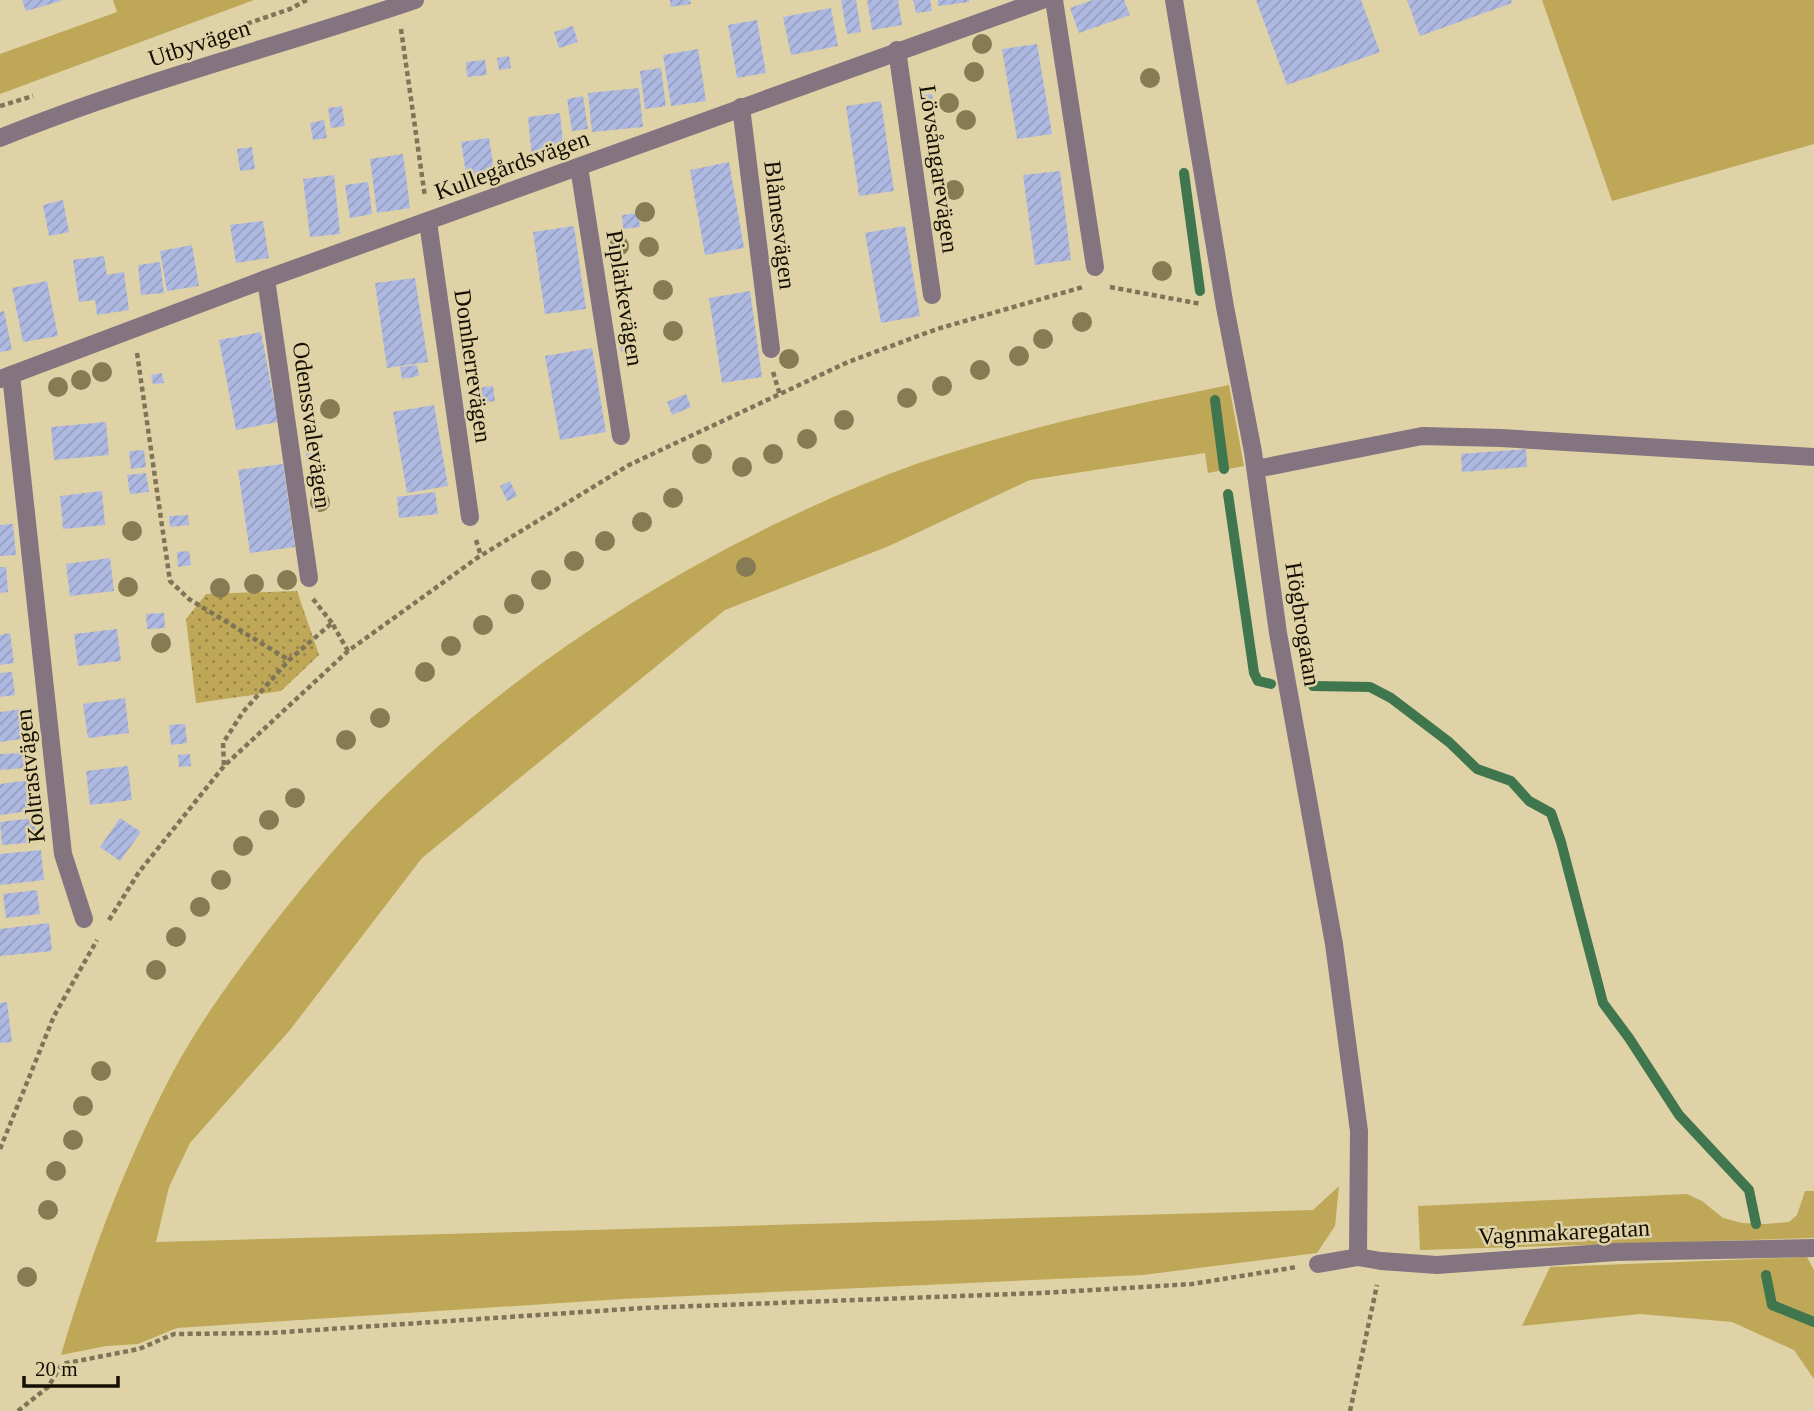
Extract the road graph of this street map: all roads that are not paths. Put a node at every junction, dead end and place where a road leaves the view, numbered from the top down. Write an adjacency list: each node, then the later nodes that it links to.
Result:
1 (1042, 0): 5 (street, Kullegårdsvägen)
2 (1054, 0): 10 (street)
3 (1174, 0): 17 (street, Högbrogatan)
4 (410, 2): 7 (street, Utbyvägen)
5 (897, 50): 6 (street, Kullegårdsvägen); 12 (street, Lövsångarevägen)
6 (741, 107): 8 (street, Kullegårdsvägen); 13 (street, Blåmesvägen)
7 (0, 138)
8 (579, 167): 9 (street, Kullegårdsvägen); 15 (street, Piplärkevägen)
9 (428, 222): 11 (street, Kullegårdsvägen); 18 (street, Domherrevägen)
10 (1095, 276)
11 (266, 279): 14 (street, Kullegårdsvägen); 19 (street, Odenssvalevägen)
12 (932, 295)
13 (771, 349)
14 (5, 377): 20 (street, Koltrastvägen)
15 (621, 436)
16 (1814, 457): 17 (street)
17 (1256, 469): 22 (street, Högbrogatan)
18 (470, 517)
19 (309, 578)
20 (84, 919)
21 (1814, 1248): 22 (street, Vagnmakaregatan)
22 (1357, 1257): 23 (street, Vagnmakaregatan)
23 (1318, 1264)

